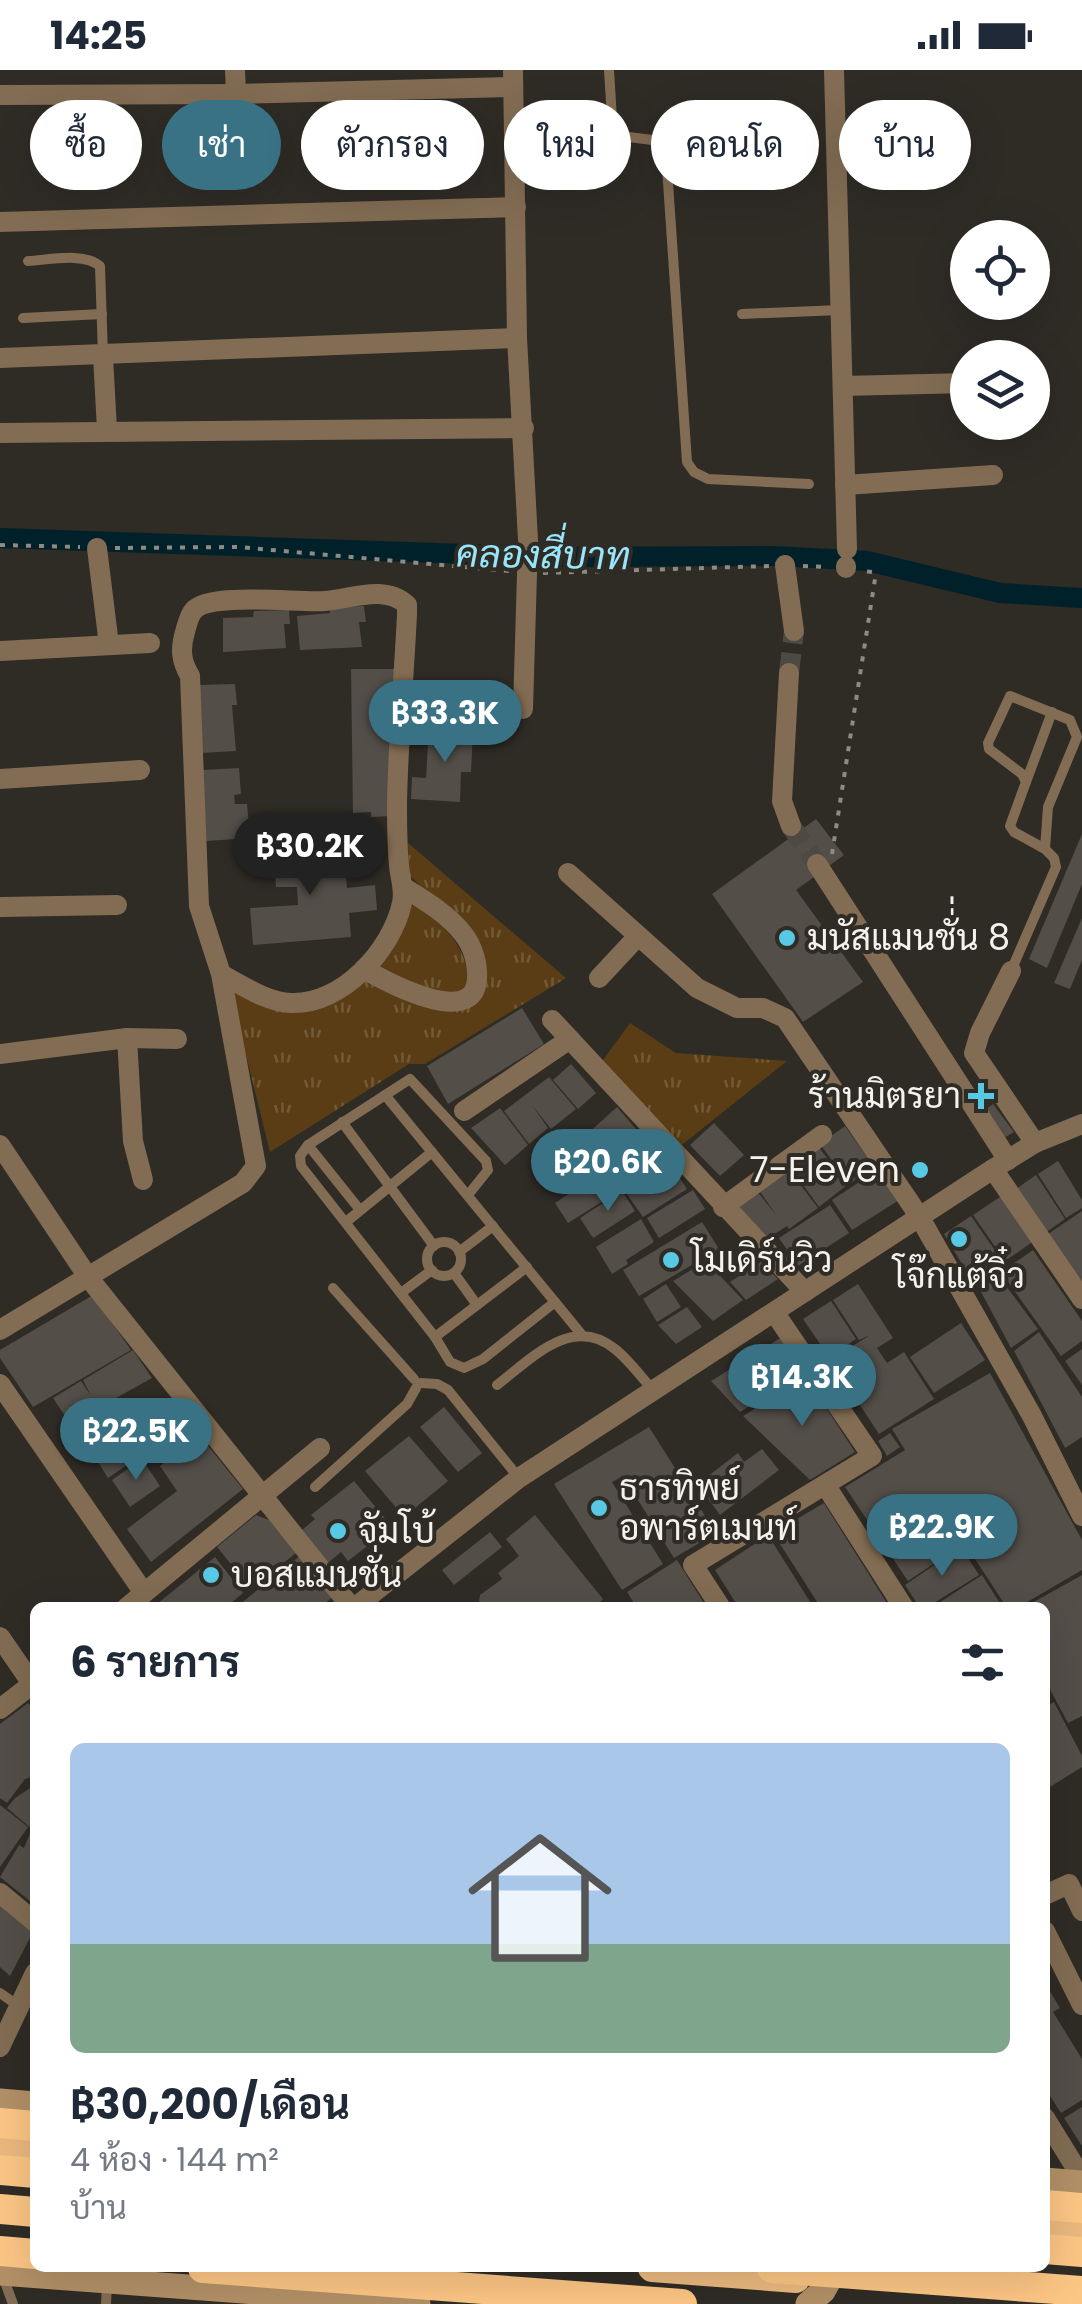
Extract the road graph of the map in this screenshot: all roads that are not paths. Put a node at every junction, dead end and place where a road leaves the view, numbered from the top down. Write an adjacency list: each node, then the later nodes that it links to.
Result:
1 (235, 70): 5 (street)
2 (609, 70): 23 (lane)
3 (834, 70): 10 (street)
4 (512, 78): 5 (street); 7 (street)
5 (236, 94): 6 (street)
6 (0, 95)
7 (516, 207): 8 (street); 14 (street)
8 (0, 222)
9 (28, 261): 11 (lane)
10 (840, 310): 12 (lane); 18 (street)
11 (102, 314): 13 (lane); 15 (lane)
12 (742, 314)
13 (24, 318)
14 (517, 338): 15 (street); 19 (street)
15 (103, 356): 16 (street); 20 (street)
16 (0, 358)
17 (950, 384): 18 (street)
18 (842, 386): 24 (street)
19 (524, 428): 20 (street); 33 (street)
20 (108, 430): 21 (street)
21 (0, 432)
22 (993, 476): 24 (street)
23 (809, 484)
24 (845, 485): 26 (street)
25 (97, 548): 30 (street)
26 (847, 561)
27 (785, 565): 28 (street)
28 (794, 630)
29 (150, 643): 30 (street)
30 (109, 645): 31 (street)
31 (0, 652)
32 (789, 673): 38 (street)
33 (523, 709)
34 (1052, 712): 37 (lane); 37 (lane); 39 (lane)
35 (140, 770): 36 (street)
36 (0, 779)
37 (1026, 782): 39 (lane)
38 (791, 826)
39 (1045, 850): 47 (lane)
40 (817, 864): 64 (street)
41 (568, 872): 45 (street)
42 (403, 887): 46 (street); 46 (street); 48 (street)
43 (117, 904): 44 (street)
44 (0, 907)
45 (638, 936): 49 (street); 70 (street)
46 (364, 969): 48 (street)
47 (1011, 971): 60 (street)
48 (221, 974): 78 (street)
49 (599, 978)
50 (552, 1020): 53 (street)
51 (127, 1038): 52 (street); 54 (street); 65 (street)
52 (176, 1039)
53 (570, 1039): 56 (street); 68 (street)
54 (0, 1054)
55 (385, 1095): 57 (lane); 63 (lane); 67 (lane)
56 (464, 1110)
57 (342, 1122): 62 (lane); 66 (lane)
58 (1082, 1124): 60 (street)
59 (822, 1135): 68 (street)
60 (1035, 1143): 64 (street)
61 (0, 1145): 78 (street)
62 (308, 1145): 69 (lane); 71 (lane)
63 (432, 1152): 66 (lane); 67 (lane)
64 (1000, 1164): 70 (street); 82 (street)
65 (143, 1180)
66 (391, 1186): 69 (lane); 73 (lane)
67 (468, 1195): 72 (lane)
68 (723, 1207): 80 (street)
69 (360, 1210): 71 (lane)
70 (919, 1216): 80 (street); 98 (street)
71 (346, 1222): 81 (lane)
72 (493, 1226): 74 (lane); 75 (lane)
73 (434, 1246): 74 (lane); 76 (lane)
74 (459, 1252): 77 (lane)
75 (527, 1267): 83 (lane); 84 (lane)
76 (432, 1270): 77 (lane); 81 (lane)
77 (454, 1273): 84 (lane)
78 (88, 1277): 86 (street); 97 (street)
79 (333, 1288): 89 (lane)
80 (805, 1292): 85 (street)
81 (401, 1293): 88 (lane)
82 (1082, 1299)
83 (556, 1302): 87 (lane); 88 (lane)
84 (477, 1305): 88 (lane)
85 (774, 1312): 92 (street); 95 (street)
86 (0, 1330)
87 (582, 1335): 91 (lane); 92 (lane)
88 (435, 1337)
89 (417, 1383): 94 (lane); 96 (lane)
90 (0, 1384): 99 (street)
91 (497, 1385)
92 (654, 1390): 94 (street)
93 (320, 1448): 97 (street)
94 (519, 1478): 102 (street)
95 (826, 1486): 103 (street); 104 (street)
96 (315, 1487)
97 (261, 1496): 99 (street); 101 (street)
98 (1082, 1516)
99 (144, 1593): 100 (street)
100 (133, 1602)
101 (348, 1602)
102 (361, 1602)
103 (717, 1602)
104 (900, 1602)
105 (0, 1637): 106 (street)
106 (30, 1679)
107 (30, 1688): 108 (street)
108 (0, 1709)
109 (0, 1893): 112 (street)
110 (1050, 1893): 111 (street)
111 (1082, 1911)
112 (30, 1918)
113 (1050, 1941): 116 (street)
114 (30, 1986): 117 (street)
115 (0, 1994): 117 (lane)
116 (1082, 2006)
117 (21, 2007): 118 (street)
118 (0, 2047)
119 (0, 2101): 120 (main road)
120 (30, 2104)
121 (0, 2124): 122 (highway)
122 (30, 2126)
123 (1050, 2127): 129 (street)
124 (0, 2150): 125 (highway)
125 (30, 2153)
126 (0, 2170): 127 (highway)
127 (30, 2173)
128 (1050, 2180): 129 (main road)
129 (1082, 2181)
130 (1050, 2205): 131 (highway)
131 (1082, 2208)
132 (0, 2212): 133 (highway)
133 (30, 2215)
134 (1050, 2221): 135 (highway)
135 (1082, 2224)
136 (1050, 2249): 137 (highway)
137 (1082, 2252)
138 (30, 2256): 139 (highway)
139 (1, 2266): 145 (main road); 148 (lane)
140 (255, 2272): 151 (highway, bridge)
141 (702, 2272): 147 (highway); 150 (highway)
142 (826, 2272): 144 (highway, bridge)
143 (834, 2272): 152 (main road, bridge)
144 (1082, 2291)
145 (107, 2293): 146 (main road)
146 (344, 2301): 149 (main road)
147 (1082, 2302)
148 (13, 2304)
149 (418, 2304)
150 (547, 2304)
151 (682, 2304)
152 (808, 2304)

